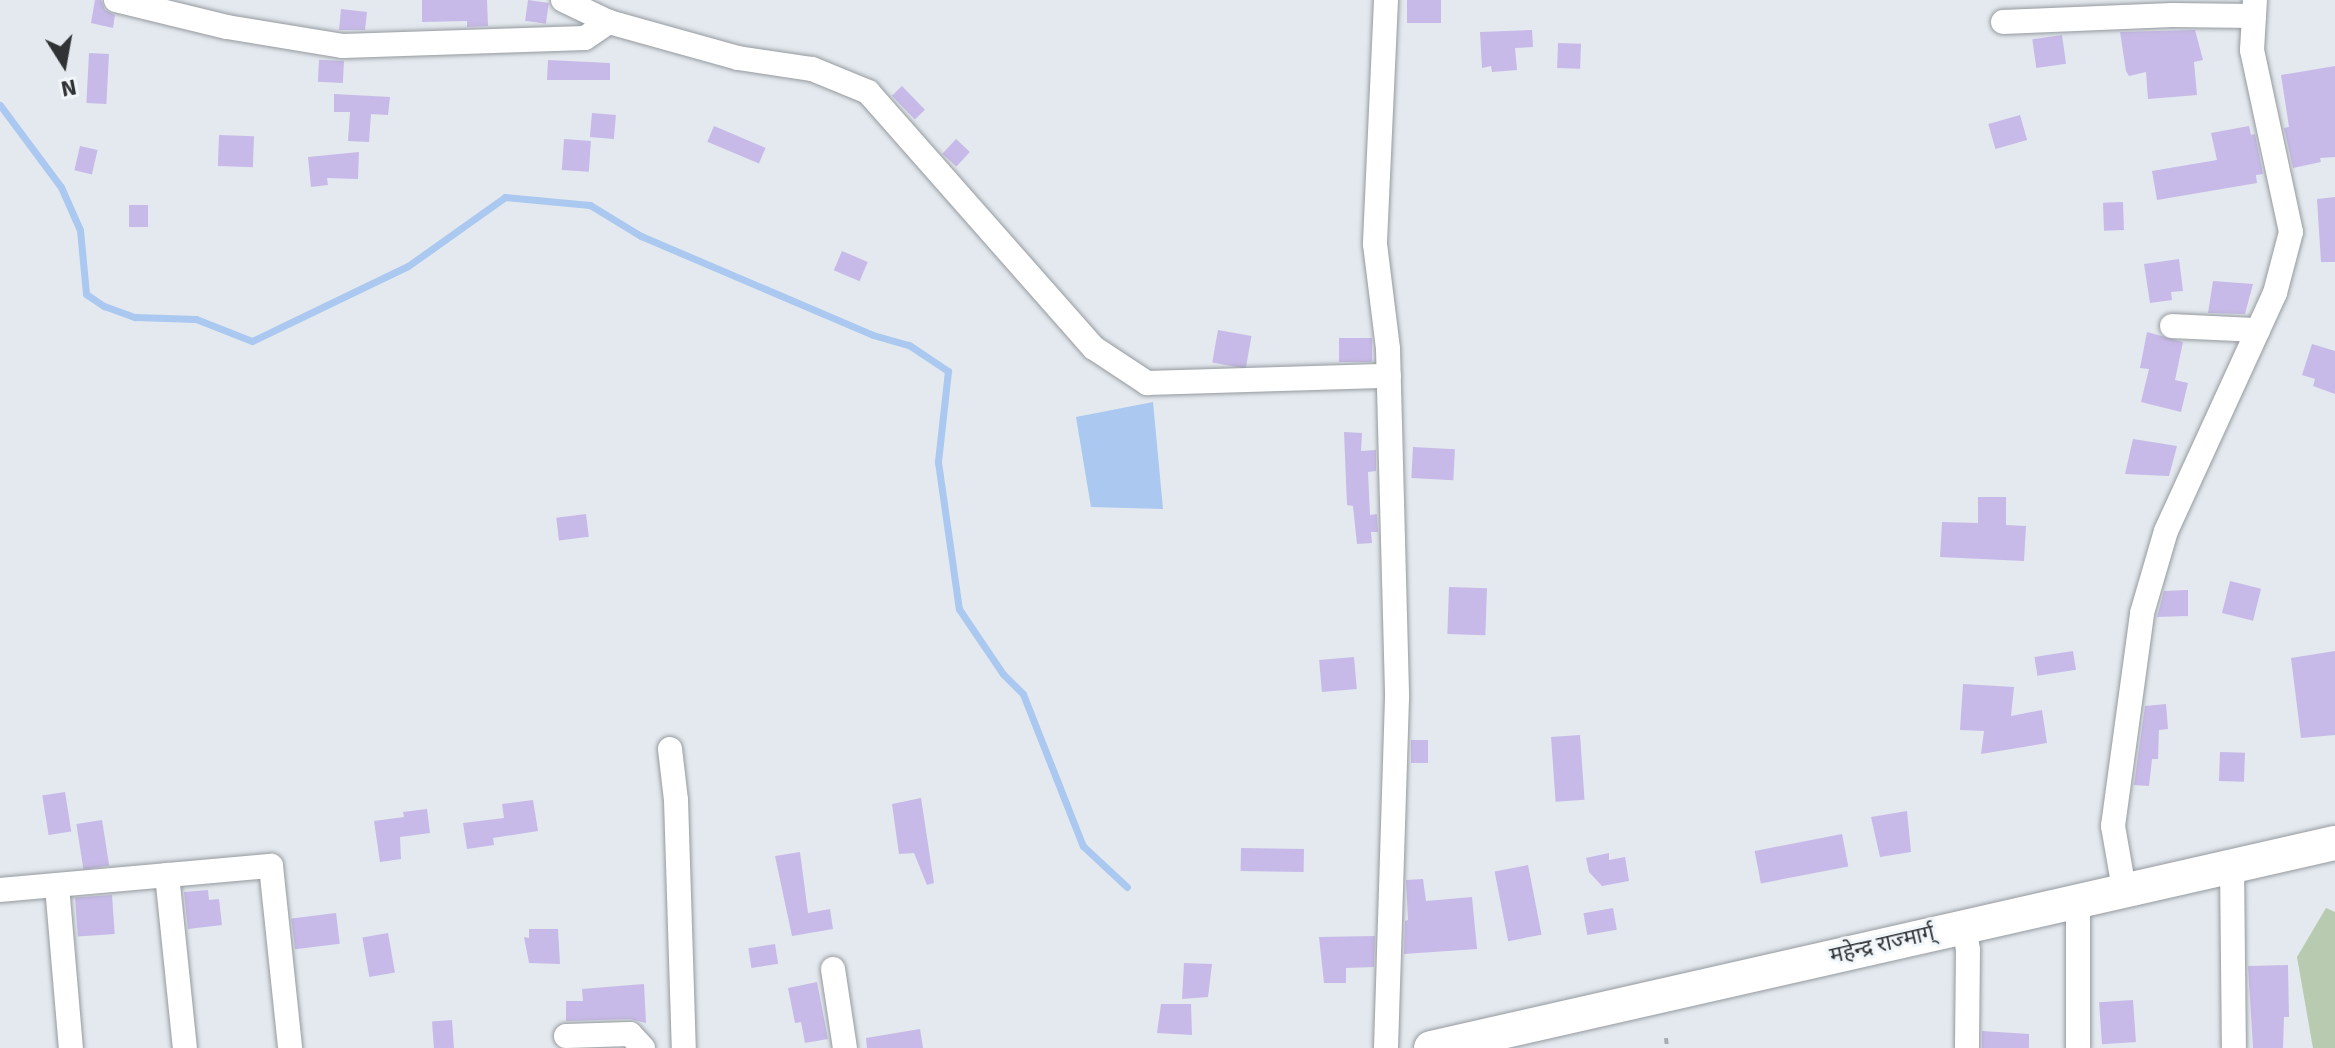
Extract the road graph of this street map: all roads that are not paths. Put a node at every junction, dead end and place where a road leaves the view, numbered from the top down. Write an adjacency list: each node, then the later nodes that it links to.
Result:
1 (116, 0): 5 (street)
2 (563, 0): 5 (street)
3 (1386, 0): 9 (street)
4 (2255, 8): 6 (street); 8 (street)
5 (609, 22): 9 (street)
6 (2003, 22)
7 (2172, 326): 8 (street)
8 (2258, 330): 15 (street)
9 (1389, 376): 27 (street)
10 (670, 749): 25 (street)
11 (2335, 843): 12 (highway, महेन्द्र राज्मार्ग्)
12 (2232, 865): 15 (highway, महेन्द्र राज्मार्ग्); 31 (street)
13 (167, 875): 14 (street); 22 (street); 23 (street)
14 (57, 886): 16 (street); 21 (street)
15 (2124, 889): 17 (highway, महेन्द्र राज्मार्ग्)
16 (0, 890)
17 (2078, 900): 18 (highway, महेन्द्र राज्मार्ग्); 30 (street)
18 (1964, 925): 28 (highway, महेन्द्र राज्मार्ग्); 29 (street)
19 (833, 969): 26 (street)
20 (566, 1036): 24 (street)
21 (71, 1048)
22 (185, 1048)
23 (290, 1048)
24 (643, 1048)
25 (684, 1048)
26 (845, 1048)
27 (1386, 1048)
28 (1431, 1048)
29 (1967, 1048)
30 (2078, 1048)
31 (2234, 1048)

